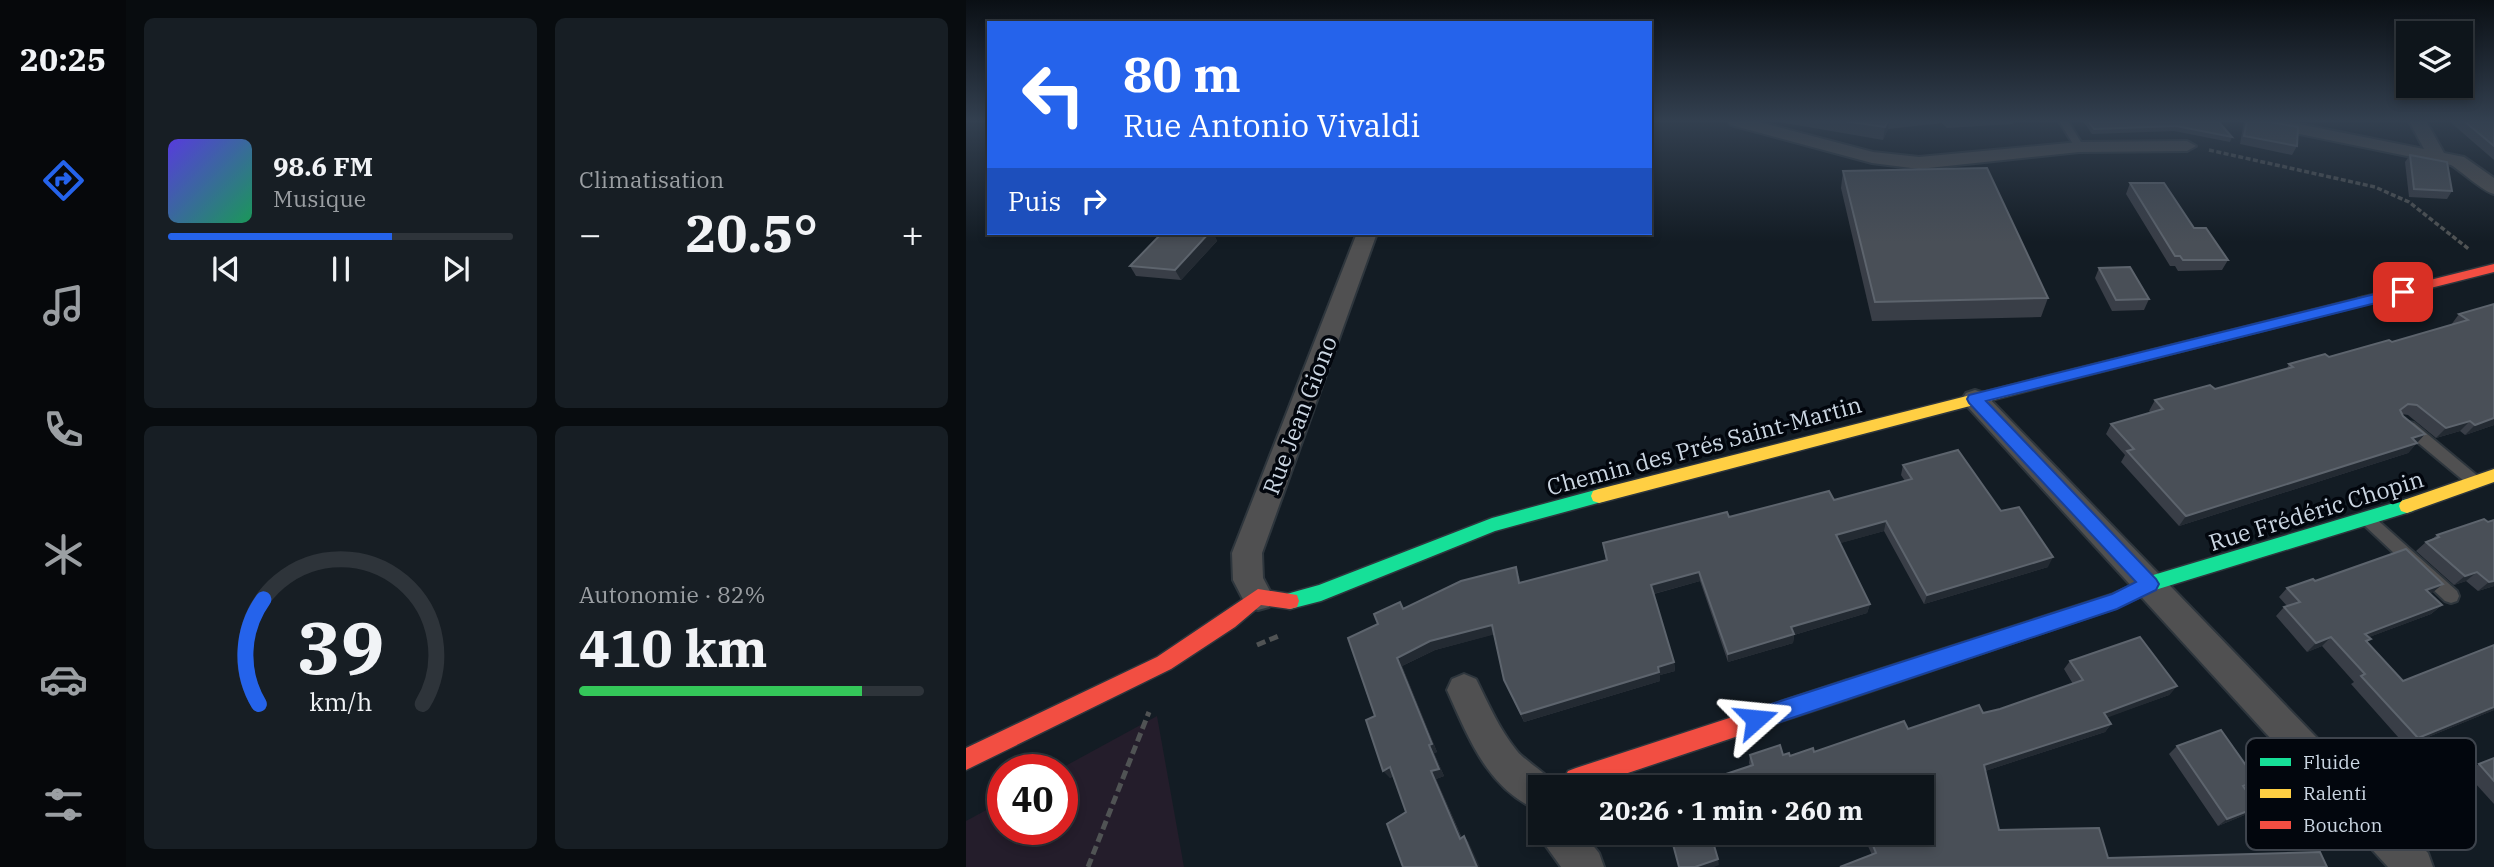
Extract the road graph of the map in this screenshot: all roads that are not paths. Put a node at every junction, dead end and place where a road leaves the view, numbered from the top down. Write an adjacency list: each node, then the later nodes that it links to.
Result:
1 (1907, 161): 2 (street)
2 (1935, 161)
3 (2459, 161): 4 (street)
4 (2494, 188)
5 (1366, 235): 14 (street, Rue Jean Giono)
6 (2493, 269): 7 (street, Chemin des Prés Saint-Martin)
7 (1975, 399): 12 (street); 14 (street, Chemin des Prés Saint-Martin)
8 (2401, 421): 10 (lane)
9 (2494, 475): 10 (street, Rue Frédéric Chopin)
10 (2475, 482): 11 (street, Rue Frédéric Chopin)
11 (2368, 520): 12 (street, Rue Frédéric Chopin); 13 (lane)
12 (2150, 584): 16 (street); 18 (street, Rue Frédéric Chopin)
13 (2451, 596)
14 (1258, 597): 17 (street)
15 (1464, 690): 19 (street)
16 (2294, 738)
17 (966, 759)
18 (1588, 775)
19 (1528, 788)
20 (1568, 845): 22 (street)
21 (2398, 850): 23 (street)
22 (1585, 867)
23 (2414, 867)

